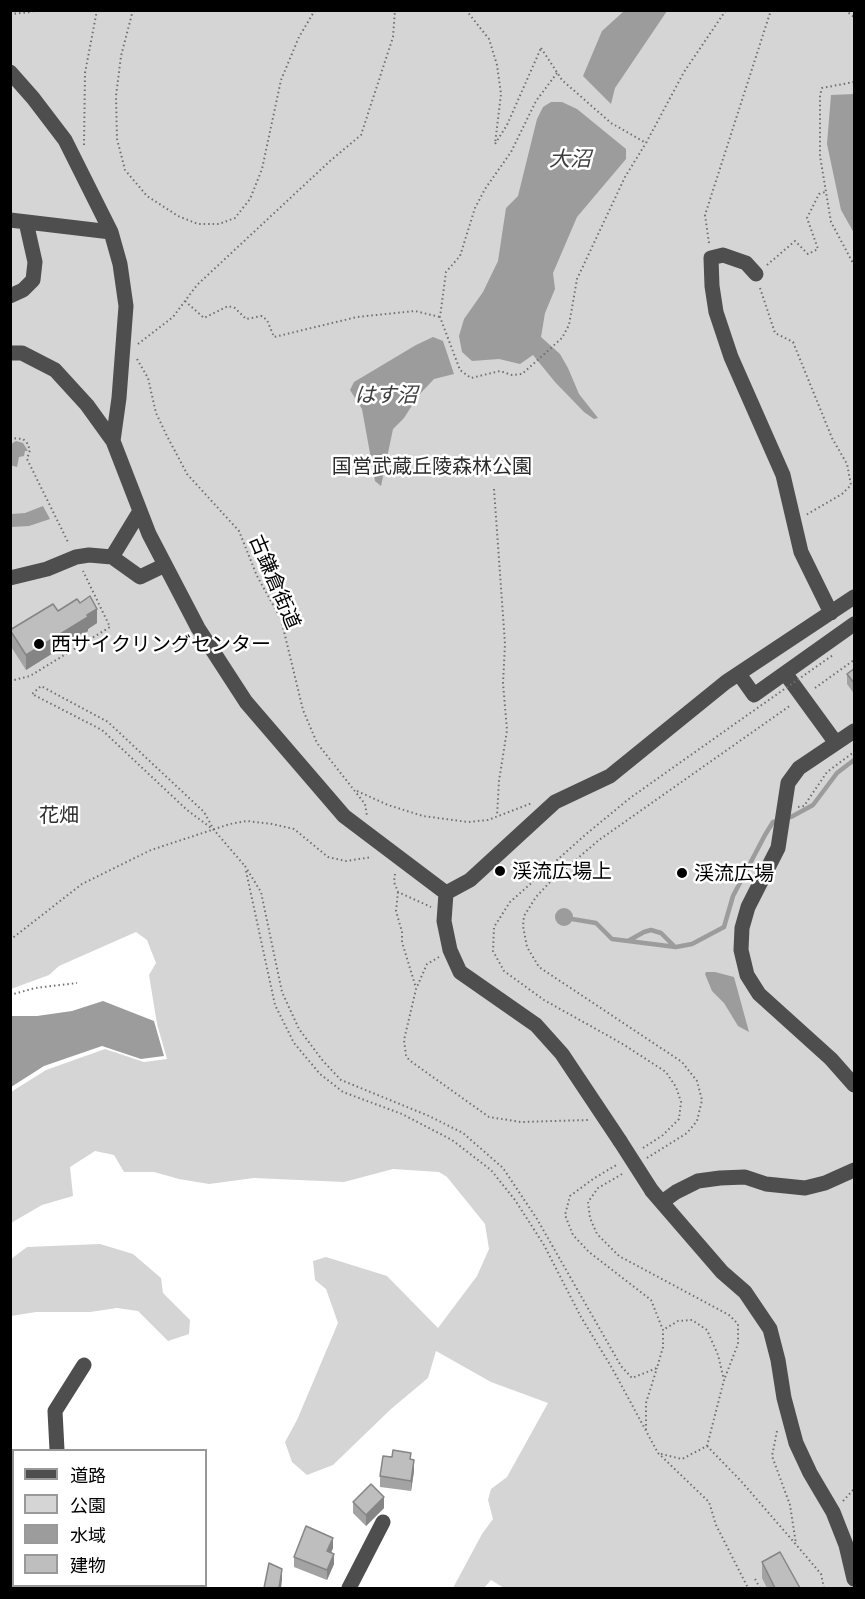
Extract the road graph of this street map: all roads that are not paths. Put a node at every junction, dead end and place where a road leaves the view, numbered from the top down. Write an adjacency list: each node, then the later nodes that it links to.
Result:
1 (10, 72): 3 (street)
2 (18, 221): 3 (street); 5 (street)
3 (111, 232): 7 (street)
4 (756, 274): 13 (street)
5 (10, 296)
6 (10, 353): 7 (street)
7 (113, 441): 8 (street)
8 (140, 511): 9 (street); 10 (street)
9 (112, 557): 10 (street); 11 (street)
10 (165, 565): 19 (street)
11 (10, 578)
12 (855, 597): 13 (street)
13 (831, 613): 16 (street)
14 (855, 624): 15 (street)
15 (785, 673): 16 (street); 18 (street)
16 (739, 674): 19 (street)
17 (855, 731): 18 (street)
18 (836, 743): 20 (street)
19 (446, 893): 22 (street, bridge)
20 (855, 1085)
21 (855, 1170): 22 (street)
22 (657, 1196): 26 (street)
23 (84, 1365): 24 (street)
24 (57, 1449)
25 (383, 1522): 27 (street)
26 (855, 1579)
27 (349, 1588)

